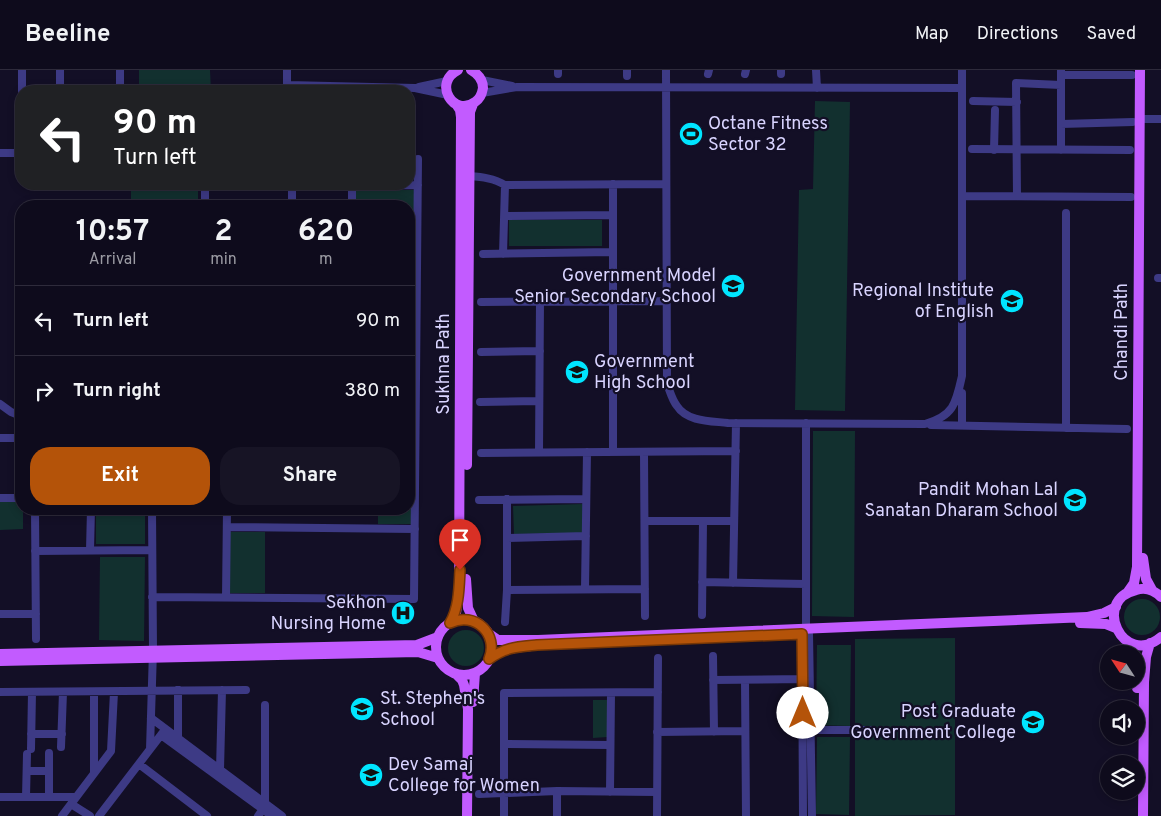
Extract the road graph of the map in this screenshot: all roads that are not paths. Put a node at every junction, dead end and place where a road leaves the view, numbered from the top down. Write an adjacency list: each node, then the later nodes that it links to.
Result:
1 (22, 70): 17 (street)
2 (60, 70): 18 (street)
3 (120, 70): 19 (street)
4 (288, 70): 20 (street)
5 (458, 70): 16 (main road)
6 (471, 70): 15 (main road)
7 (666, 70): 23 (street)
8 (816, 70): 25 (street)
9 (962, 70): 26 (street)
10 (1145, 70): 34 (main road, Chandi Path)
11 (1061, 72): 13 (street); 21 (street)
12 (1136, 72): 14 (street); 115 (main road, Chandi Path)
13 (1088, 73): 14 (street)
14 (1108, 73)
15 (482, 80): 22 (street); 27 (main road)
16 (447, 81): 24 (street); 28 (main road)
17 (22, 85)
18 (60, 85)
19 (120, 85)
20 (287, 85)
21 (1061, 85): 30 (street); 37 (street)
22 (517, 87): 23 (street); 27 (street)
23 (666, 87): 25 (street); 48 (street)
24 (415, 88): 28 (street)
25 (817, 88): 26 (street)
26 (962, 88): 51 (street)
27 (482, 93): 32 (main road)
28 (448, 95): 31 (main road)
29 (973, 101): 30 (street)
30 (1017, 102): 40 (street)
31 (456, 104): 32 (main road); 126 (main road, Sukhna Path)
32 (473, 104): 46 (main road, Sukhna Path)
33 (995, 110): 39 (street)
34 (1145, 119): 35 (street); 114 (main road, Chandi Path)
35 (1161, 119)
36 (1134, 122): 37 (street)
37 (1061, 124): 41 (street)
38 (972, 149): 39 (street)
39 (994, 150): 40 (street)
40 (1017, 150): 41 (street); 52 (street)
41 (1061, 150): 42 (street)
42 (1130, 150)
43 (15, 152): 44 (street)
44 (0, 153)
45 (418, 159): 49 (street)
46 (469, 176): 50 (street); 124 (main road, Sukhna Path)
47 (613, 184): 48 (street); 50 (street); 55 (street)
48 (666, 184): 65 (street)
49 (418, 185): 58 (street)
50 (505, 185): 56 (street)
51 (962, 196): 52 (street); 69 (street)
52 (1017, 196): 53 (street)
53 (1131, 197)
54 (1066, 213): 78 (street)
55 (613, 215): 56 (street); 60 (street)
56 (504, 216): 62 (street)
57 (415, 217): 58 (street)
58 (418, 217): 59 (street)
59 (415, 251)
60 (613, 252): 62 (street); 64 (street)
61 (483, 254): 62 (street)
62 (503, 254)
63 (540, 301): 64 (street); 66 (street); 67 (street)
64 (613, 301): 65 (street); 85 (street)
65 (666, 301): 74 (street)
66 (481, 302)
67 (540, 351): 68 (street); 70 (street)
68 (482, 352)
69 (962, 376): 76 (street); 77 (street)
70 (539, 401): 71 (street); 83 (street)
71 (480, 402)
72 (0, 404): 73 (street)
73 (15, 414)
74 (736, 423): 75 (street); 82 (street)
75 (806, 423): 76 (street); 110 (street)
76 (925, 424): 77 (street)
77 (962, 425): 78 (street)
78 (1066, 428): 79 (street)
79 (1127, 429)
80 (0, 438): 81 (street)
81 (15, 438)
82 (736, 451): 86 (street); 99 (street)
83 (539, 452): 84 (street); 87 (street)
84 (587, 452): 85 (street); 91 (street)
85 (614, 452): 86 (street)
86 (644, 452): 100 (street)
87 (481, 453)
88 (0, 498): 89 (street)
89 (15, 498)
90 (506, 499): 91 (street); 92 (street); 104 (street)
91 (586, 499): 103 (street)
92 (479, 500)
93 (35, 515): 107 (street)
94 (91, 515): 105 (street)
95 (152, 515): 106 (street)
96 (227, 515): 101 (street)
97 (414, 515): 102 (street)
98 (703, 520): 99 (street); 100 (street); 108 (street)
99 (734, 521): 109 (street)
100 (645, 522): 112 (street)
101 (227, 527): 102 (street); 117 (street)
102 (415, 530): 117 (street)
103 (586, 536): 104 (street); 111 (street)
104 (507, 538): 113 (street)
105 (90, 550): 106 (street); 107 (street)
106 (152, 550): 116 (street)
107 (35, 551): 121 (street)
108 (702, 582): 109 (street); 122 (street)
109 (734, 583): 110 (street)
110 (806, 584): 128 (street)
111 (585, 589): 112 (street); 113 (street)
112 (645, 589): 123 (street)
113 (507, 590): 125 (street)
114 (1152, 590): 115 (main road); 118 (main road)
115 (1128, 593): 119 (main road)
116 (152, 597): 117 (street); 137 (street)
117 (226, 597)
118 (1161, 597)
119 (1116, 606): 127 (main road); 128 (main road)
120 (0, 614): 121 (street)
121 (36, 614): 132 (street)
122 (702, 615)
123 (646, 616)
124 (474, 621): 126 (main road); 129 (main road)
125 (505, 622)
126 (450, 623): 130 (main road)
127 (1116, 628): 128 (main road); 133 (main road)
128 (806, 632): 129 (main road); 141 (main road); 145 (street)
129 (488, 633): 141 (main road)
130 (438, 637): 137 (main road); 139 (main road)
131 (1161, 637): 134 (main road)
132 (36, 639)
133 (1130, 642): 134 (main road); 135 (main road)
134 (1150, 643): 208 (main road)
135 (1131, 645)
136 (0, 654): 137 (main road)
137 (153, 654): 139 (main road); 142 (main road); 152 (street)
138 (713, 656): 146 (street)
139 (438, 658): 144 (main road)
140 (658, 658): 158 (street)
141 (489, 659): 143 (main road)
142 (0, 662)
143 (475, 673): 144 (main road); 200 (main road)
144 (456, 674): 199 (main road)
145 (806, 679): 147 (street); 162 (street)
146 (713, 680): 147 (street); 166 (street)
147 (746, 680): 167 (street)
148 (178, 690): 149 (street); 152 (street); 170 (street)
149 (222, 690): 150 (street); 177 (street)
150 (246, 690)
151 (1136, 690): 207 (main road)
152 (152, 691): 157 (street); 161 (street)
153 (0, 692): 154 (street)
154 (32, 692): 155 (street); 168 (street)
155 (63, 692): 156 (street); 169 (street)
156 (94, 692): 157 (street); 180 (street)
157 (114, 692): 180 (street)
158 (658, 692): 159 (street); 165 (street)
159 (611, 693): 171 (street); 172 (street)
160 (265, 705): 191 (street)
161 (151, 718): 164 (street); 174 (street)
162 (807, 730): 163 (street); 205 (street); 206 (street)
163 (870, 730)
164 (163, 732): 170 (street); 174 (street); 191 (street)
165 (657, 732): 166 (street); 183 (street)
166 (714, 732): 167 (street)
167 (746, 732): 204 (street)
168 (31, 734): 169 (street); 178 (street)
169 (62, 734): 173 (street)
170 (178, 738): 177 (street)
171 (504, 744): 172 (street); 185 (street)
172 (610, 745): 182 (street)
173 (61, 746)
174 (150, 749): 176 (street)
175 (49, 753): 179 (street)
176 (139, 764): 190 (street); 196 (street)
177 (220, 770): 191 (street)
178 (27, 771): 179 (street); 187 (street)
179 (49, 771): 188 (street)
180 (94, 773): 189 (street)
181 (557, 791): 182 (street); 185 (street); 202 (street)
182 (610, 792): 183 (street)
183 (657, 792): 203 (street)
184 (479, 794): 185 (street)
185 (503, 794): 201 (street)
186 (0, 797): 187 (street)
187 (26, 797): 188 (street)
188 (48, 797): 189 (street)
189 (73, 800): 192 (street); 193 (street)
190 (105, 808): 194 (street); 195 (street)
191 (262, 809): 197 (street); 198 (street)
192 (62, 816)
193 (90, 816)
194 (99, 816)
195 (108, 816)
196 (207, 816)
197 (272, 816)
198 (282, 816)
199 (467, 816)
200 (473, 816)
201 (504, 816)
202 (557, 816)
203 (657, 816)
204 (746, 816)
205 (803, 816)
206 (812, 816)
207 (1137, 816)
208 (1143, 816)

